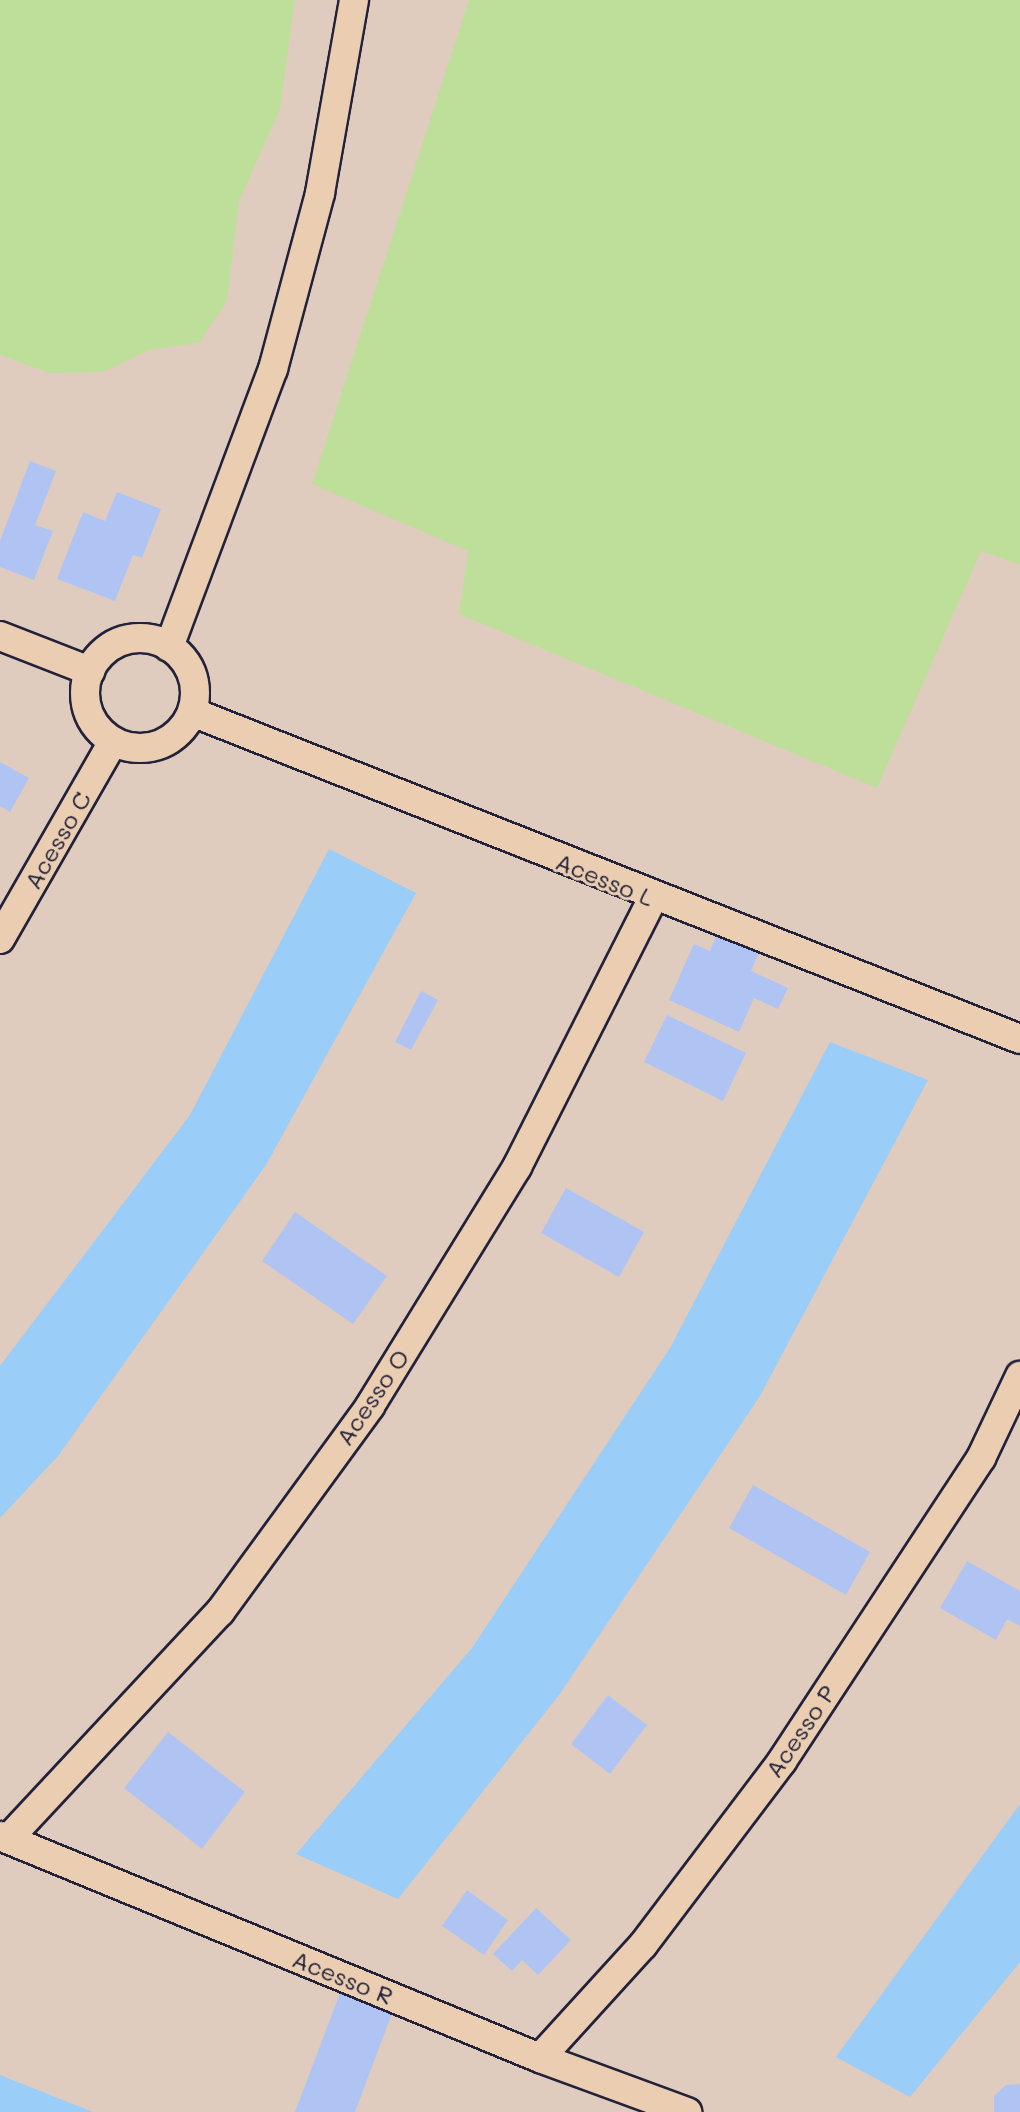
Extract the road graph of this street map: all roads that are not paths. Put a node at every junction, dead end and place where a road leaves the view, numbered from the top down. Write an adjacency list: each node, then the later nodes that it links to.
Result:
1 (354, 0): 3 (street)
2 (0, 636): 4 (street)
3 (169, 647): 4 (street); 5 (street)
4 (90, 671): 6 (street)
5 (192, 712): 6 (street); 7 (street, Acesso L)
6 (113, 742): 8 (street, Acesso C)
7 (653, 898): 9 (street, Acesso L); 11 (street, Acesso O)
8 (0, 939)
9 (1020, 1039)
10 (1020, 1376): 12 (street, Acesso P)
11 (4, 1838): 12 (street, Acesso R)
12 (540, 2058): 13 (street, Acesso R)
13 (687, 2112)

